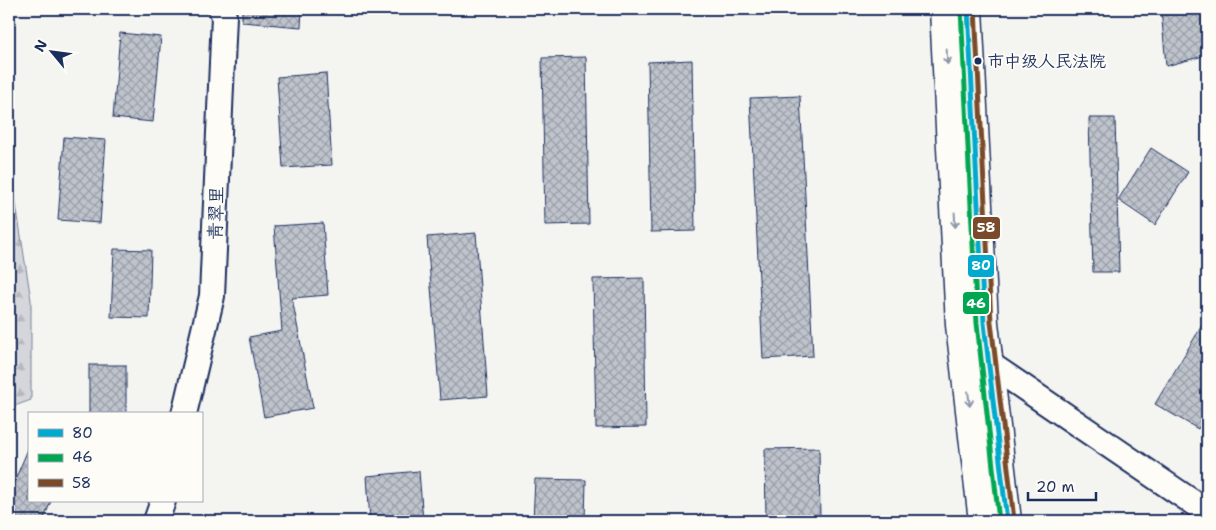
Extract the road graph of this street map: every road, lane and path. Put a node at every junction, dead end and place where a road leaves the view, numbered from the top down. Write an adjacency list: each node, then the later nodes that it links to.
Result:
1 (221, 9): 5 (street, 青翠里)
2 (944, 9): 4 (main road, one-way to 4)
3 (968, 9): 4 (main road)
4 (976, 363): 7 (street); 9 (main road, one-way to 9); 10 (main road)
5 (184, 412)
6 (163, 502): 8 (street)
7 (1207, 512)
8 (156, 521)
9 (982, 521)
10 (1007, 521)

